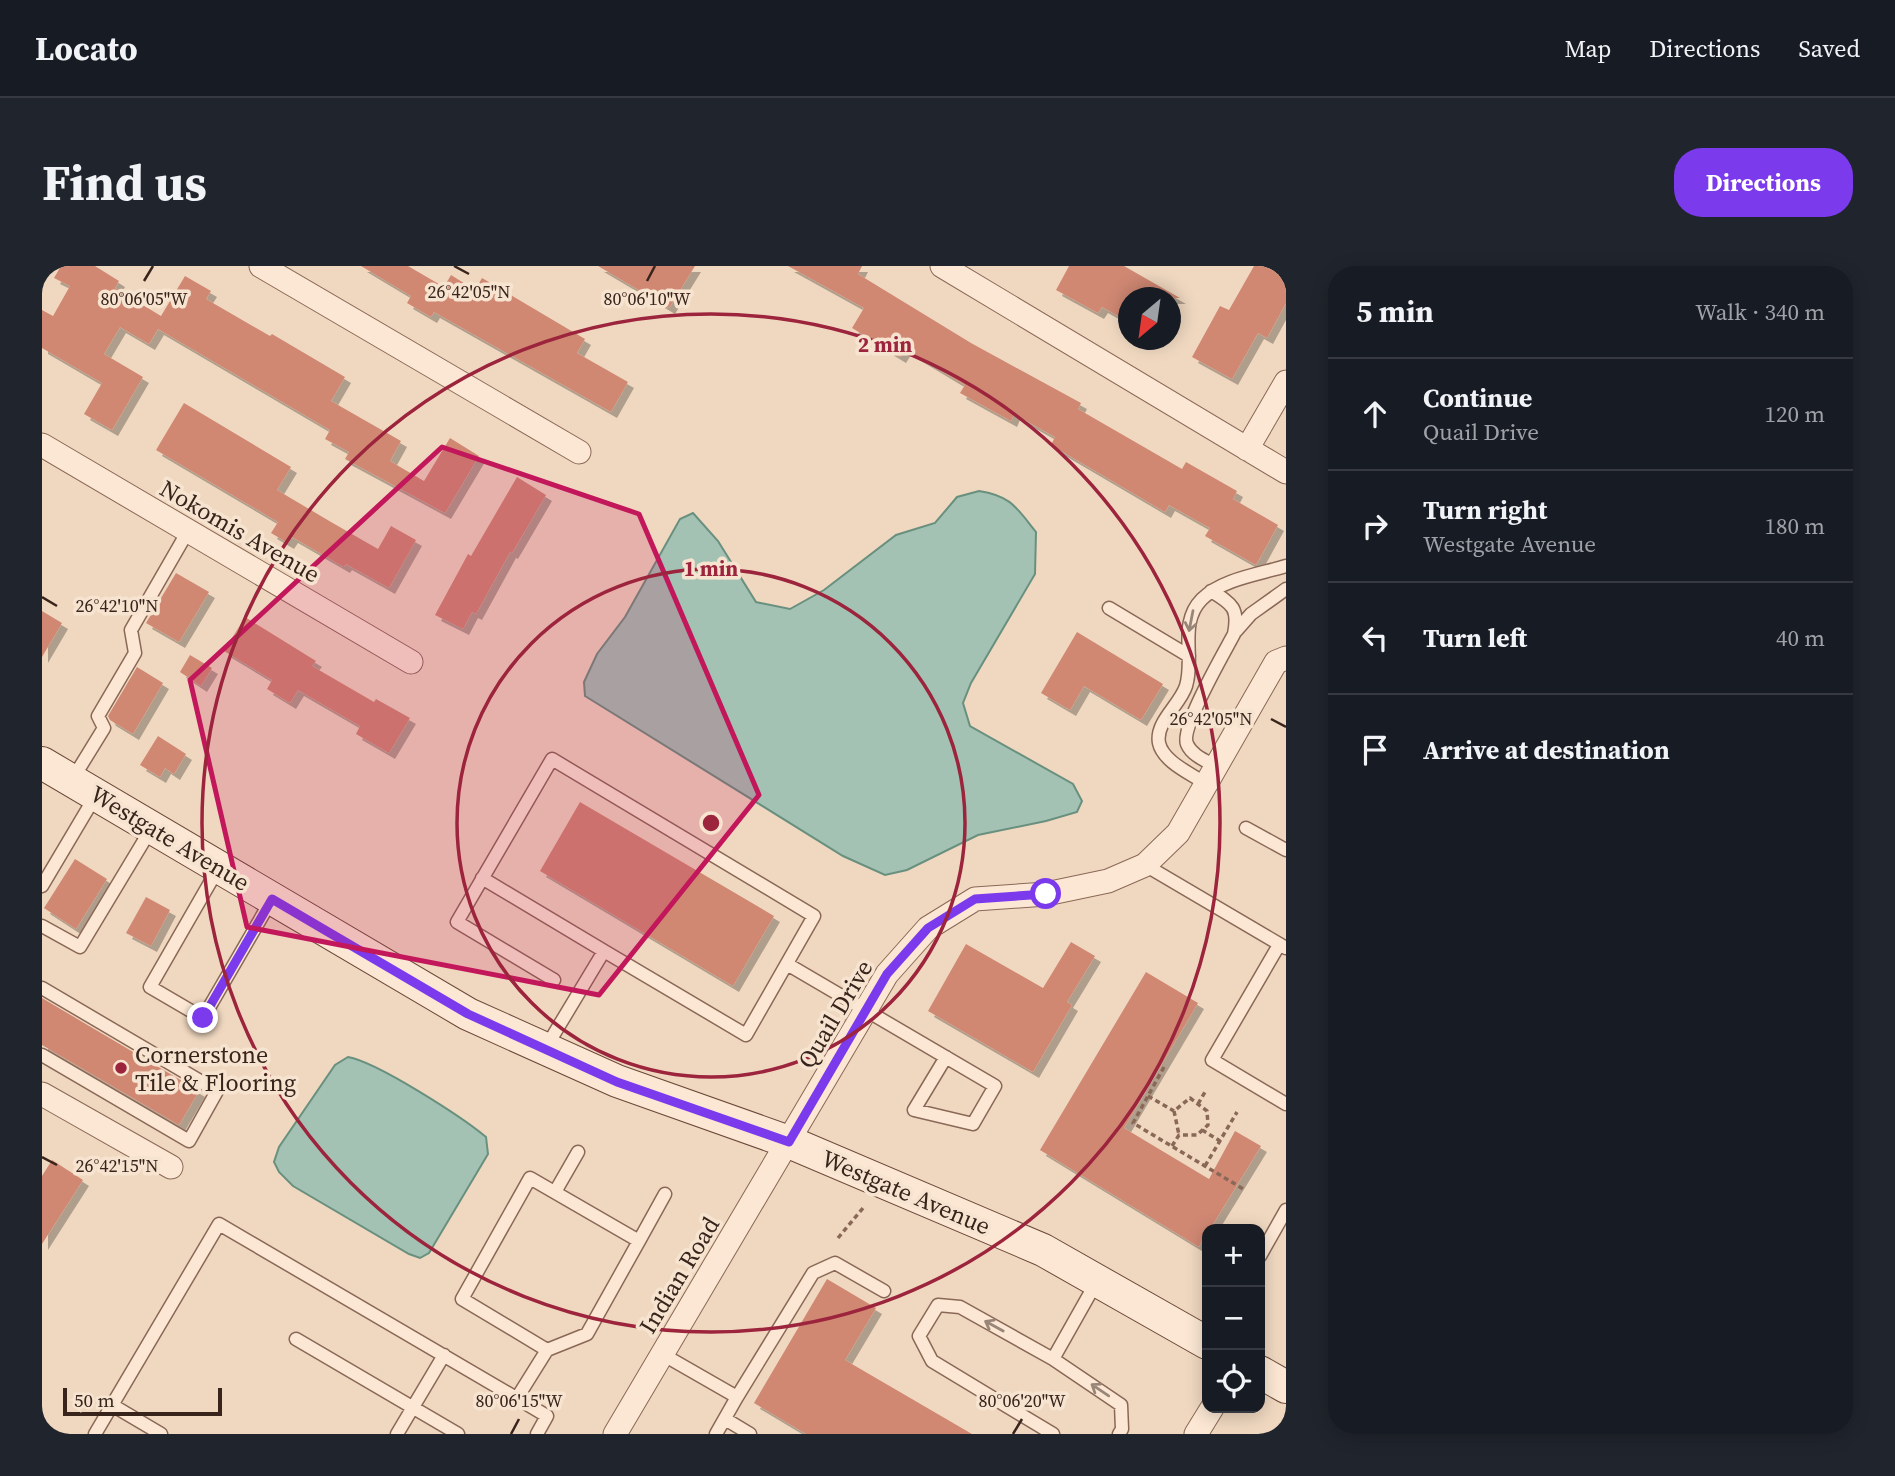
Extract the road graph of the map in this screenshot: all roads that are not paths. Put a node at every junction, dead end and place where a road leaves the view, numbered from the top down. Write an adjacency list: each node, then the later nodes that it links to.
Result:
1 (261, 266): 6 (street)
2 (942, 266): 5 (street)
3 (1286, 382): 5 (street)
4 (42, 445): 8 (street, Nokomis Avenue)
5 (1247, 449): 7 (street)
6 (579, 452)
7 (1286, 472)
8 (188, 531): 16 (street, Nokomis Avenue); 19 (lane)
9 (1286, 566): 11 (lane)
10 (1286, 589): 13 (lane)
11 (1211, 591): 13 (lane); 14 (lane, one-way to 14)
12 (1109, 608): 14 (lane)
13 (1234, 634): 18 (lane)
14 (1189, 656): 18 (lane)
15 (1281, 660): 18 (street, Quail Drive)
16 (411, 662)
17 (42, 762): 19 (street, Westgate Avenue)
18 (1212, 776): 23 (street, Quail Drive)
19 (84, 787): 20 (street, Westgate Avenue); 26 (lane)
20 (152, 828): 24 (street, Westgate Avenue); 28 (lane)
21 (1246, 828): 22 (lane)
22 (1286, 850)
23 (1145, 865): 29 (lane); 34 (street, Quail Drive)
24 (219, 867): 27 (street, Westgate Avenue); 27 (lane)
25 (482, 878): 30 (lane); 31 (lane); 32 (lane)
26 (42, 886)
27 (272, 899): 35 (street, Westgate Avenue)
28 (42, 926)
29 (1283, 947): 39 (lane)
30 (604, 951): 31 (lane); 35 (lane)
31 (787, 964): 34 (lane)
32 (554, 980)
33 (42, 988): 36 (lane)
34 (866, 1011): 37 (lane); 40 (street, Quail Drive)
35 (545, 1049): 40 (street, Westgate Avenue)
36 (42, 1055)
37 (946, 1057): 37 (lane)
38 (42, 1094): 42 (street)
39 (1286, 1104)
40 (789, 1142): 48 (street, Westgate Avenue); 53 (street, Indian Road)
41 (578, 1152): 43 (lane)
42 (171, 1167)
43 (555, 1192): 46 (lane); 52 (lane)
44 (666, 1195): 46 (lane)
45 (1286, 1210): 47 (lane)
46 (639, 1241): 52 (lane)
47 (1265, 1247)
48 (1097, 1280): 51 (street, Westgate Avenue); 55 (lane)
49 (884, 1291): 58 (lane)
50 (296, 1339): 61 (lane)
51 (1202, 1340)
52 (547, 1350): 59 (lane)
53 (663, 1354): 58 (lane); 70 (street, Indian Road)
54 (444, 1355): 59 (lane); 60 (lane); 61 (lane)
55 (1054, 1359): 64 (lane, one-way to 64); 73 (lane, one-way to 55)
56 (1265, 1375): 57 (street)
57 (1286, 1387)
58 (737, 1397): 63 (lane)
59 (517, 1398): 69 (lane)
60 (112, 1405): 65 (lane); 66 (lane)
61 (413, 1407): 67 (lane); 68 (lane)
62 (1209, 1413): 74 (street)
63 (725, 1419): 71 (lane); 72 (lane)
64 (1051, 1433)
65 (95, 1434)
66 (161, 1434)
67 (397, 1434)
68 (458, 1434)
69 (537, 1434)
70 (615, 1434)
71 (716, 1434)
72 (750, 1434)
73 (1119, 1434)
74 (1196, 1434)

